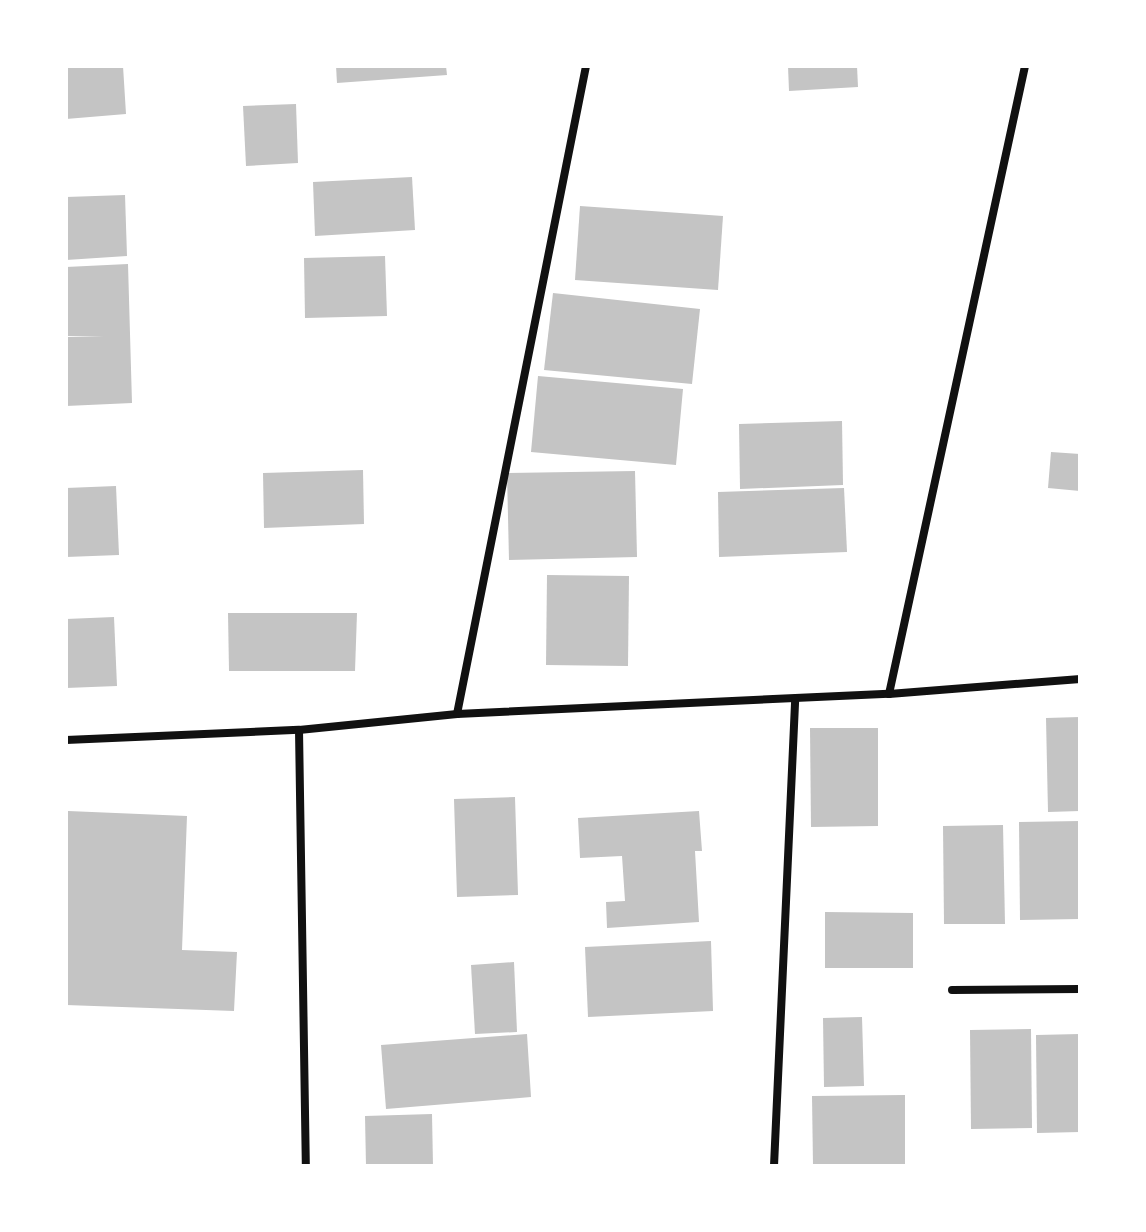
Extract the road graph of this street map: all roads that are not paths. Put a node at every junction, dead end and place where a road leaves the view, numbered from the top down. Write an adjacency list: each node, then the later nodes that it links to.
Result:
1 (586, 66): 6 (street)
2 (1025, 66): 4 (street)
3 (1080, 679): 4 (street)
4 (889, 694): 5 (street)
5 (795, 699): 6 (street); 12 (street)
6 (457, 714): 7 (street)
7 (299, 730): 8 (street); 11 (street)
8 (66, 740)
9 (1080, 989): 10 (street)
10 (952, 990)
11 (306, 1166)
12 (774, 1166)

